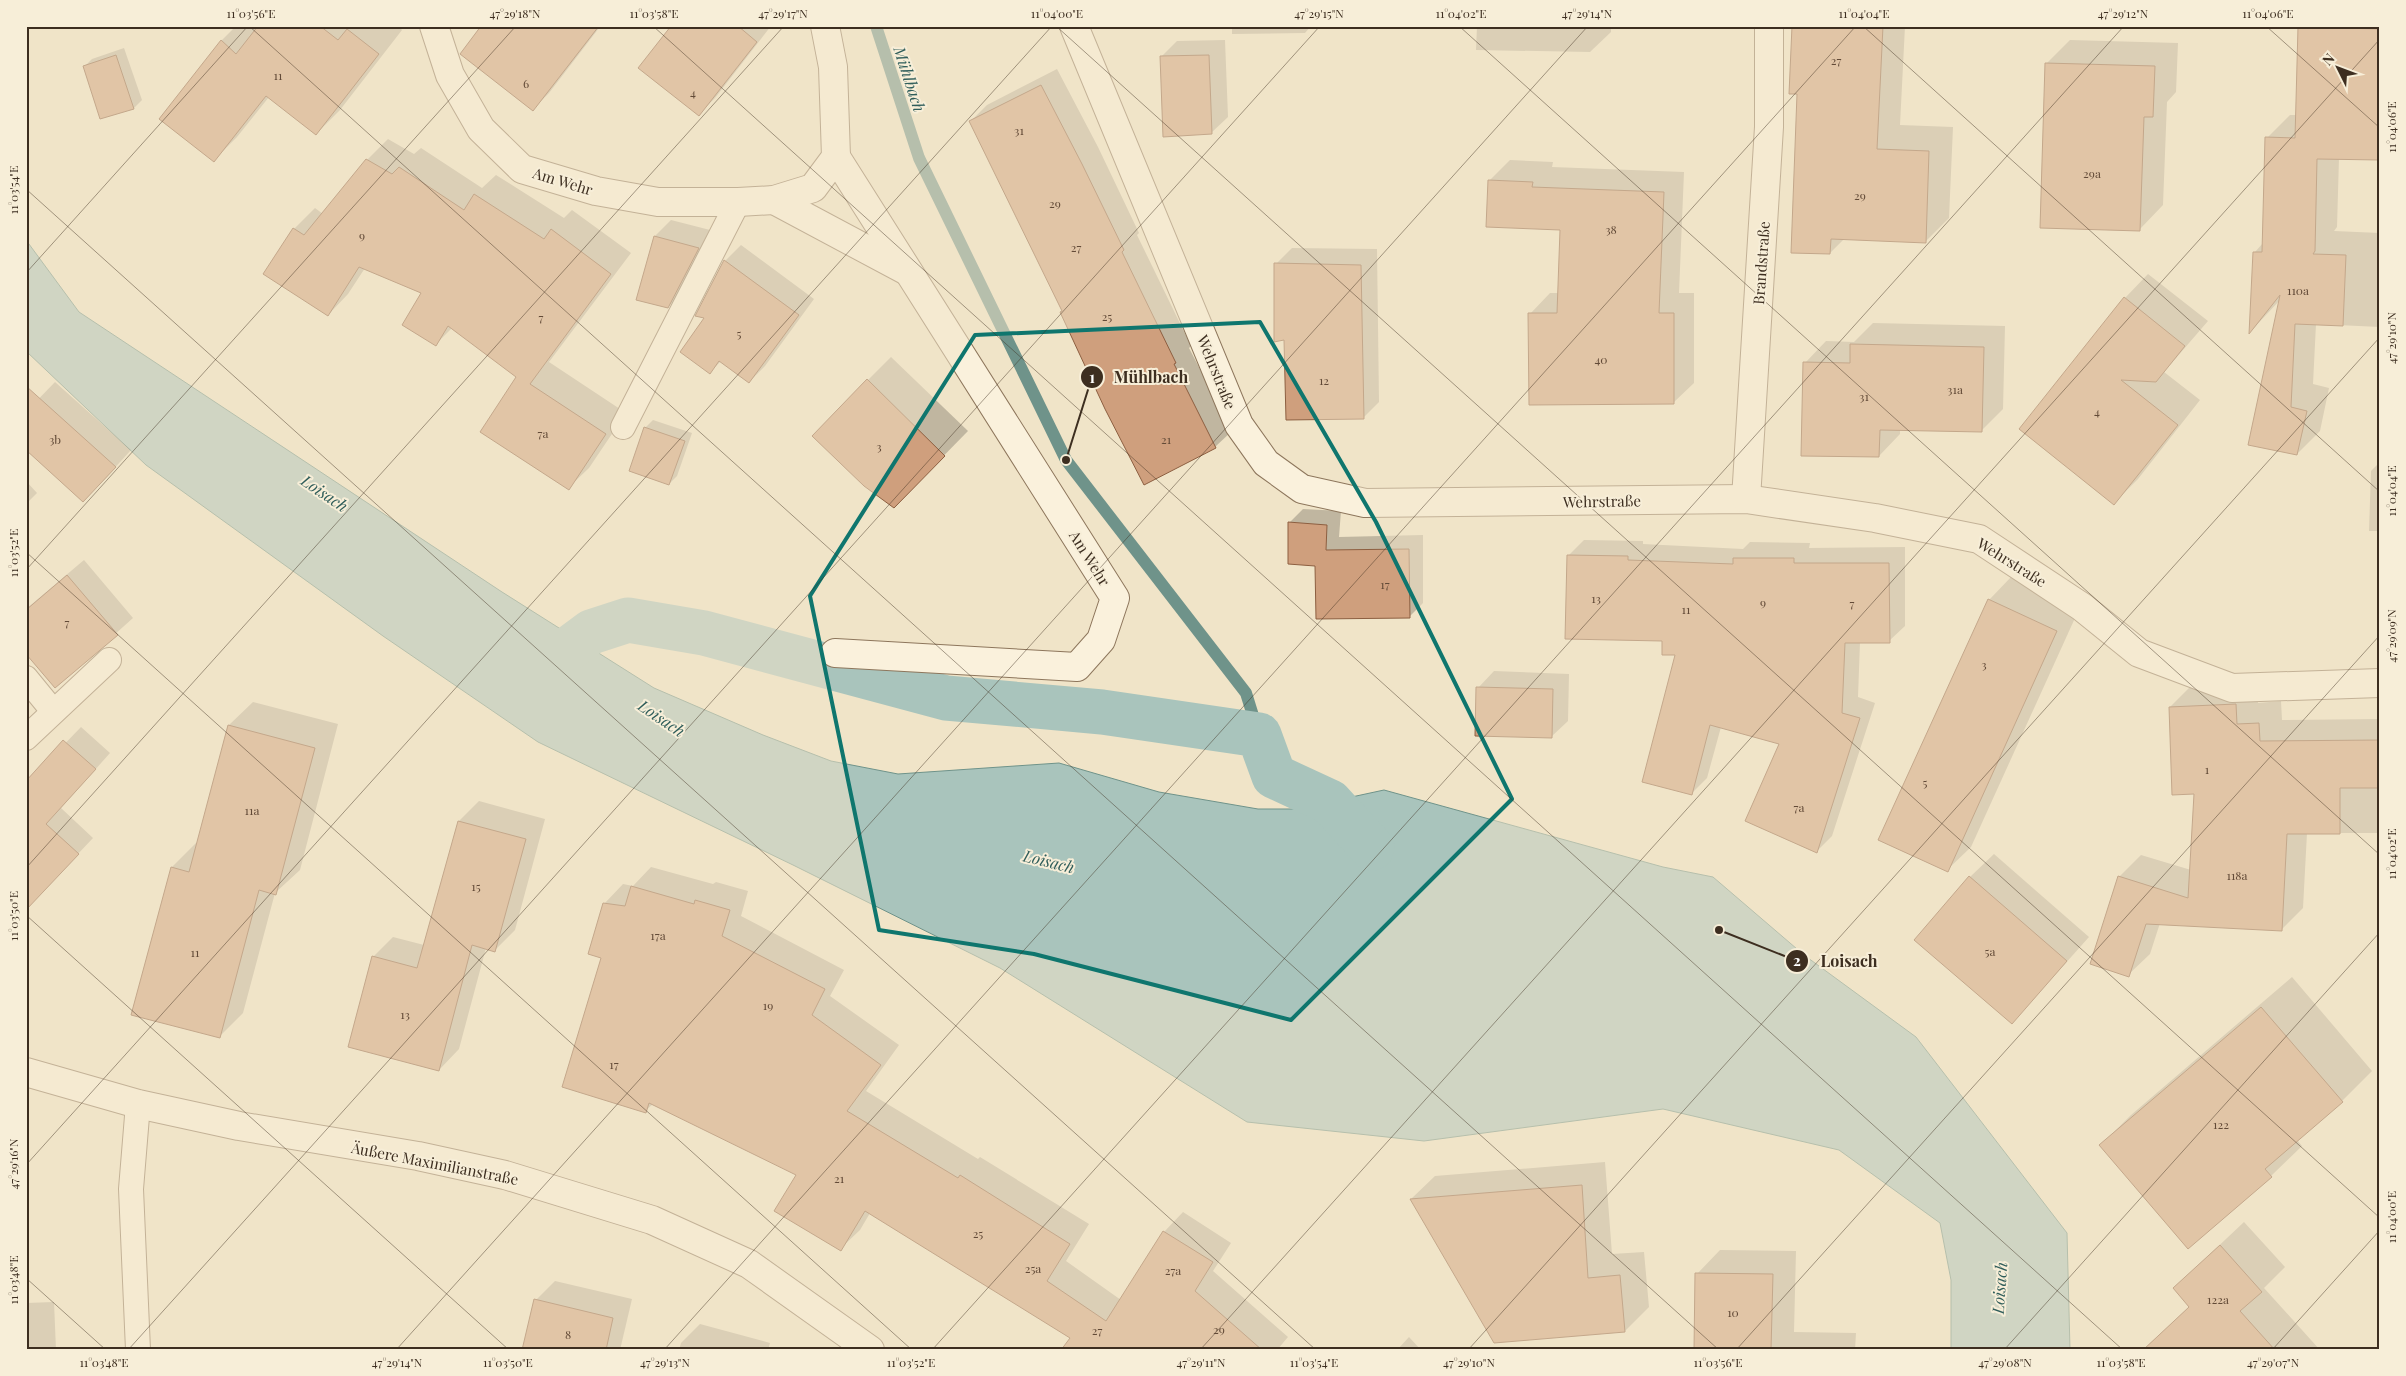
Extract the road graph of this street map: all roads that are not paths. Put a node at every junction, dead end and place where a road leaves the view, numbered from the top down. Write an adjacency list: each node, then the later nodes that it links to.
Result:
1 (434, 26): 7 (street, Am Wehr)
2 (825, 26): 5 (street, Am Wehr)
3 (1074, 26): 10 (street, Wehrstraße)
4 (1769, 26): 10 (street, Brandstraße)
5 (836, 157): 6 (street, Am Wehr); 8 (street, Am Wehr)
6 (774, 200): 7 (street, Am Wehr); 8 (street, Am Wehr)
7 (738, 202): 9 (lane)
8 (908, 271): 11 (street, Am Wehr)
9 (623, 427)
10 (1746, 499): 14 (street, Wehrstraße)
11 (836, 653)
12 (108, 660): 15 (lane)
13 (26, 678): 15 (lane)
14 (2380, 683)
15 (53, 711): 16 (lane)
16 (26, 738)
17 (26, 1072): 18 (street, Äußere Maximilianstraße)
18 (138, 1104): 19 (lane); 20 (street, Äußere Maximilianstraße)
19 (138, 1350)
20 (870, 1350)

